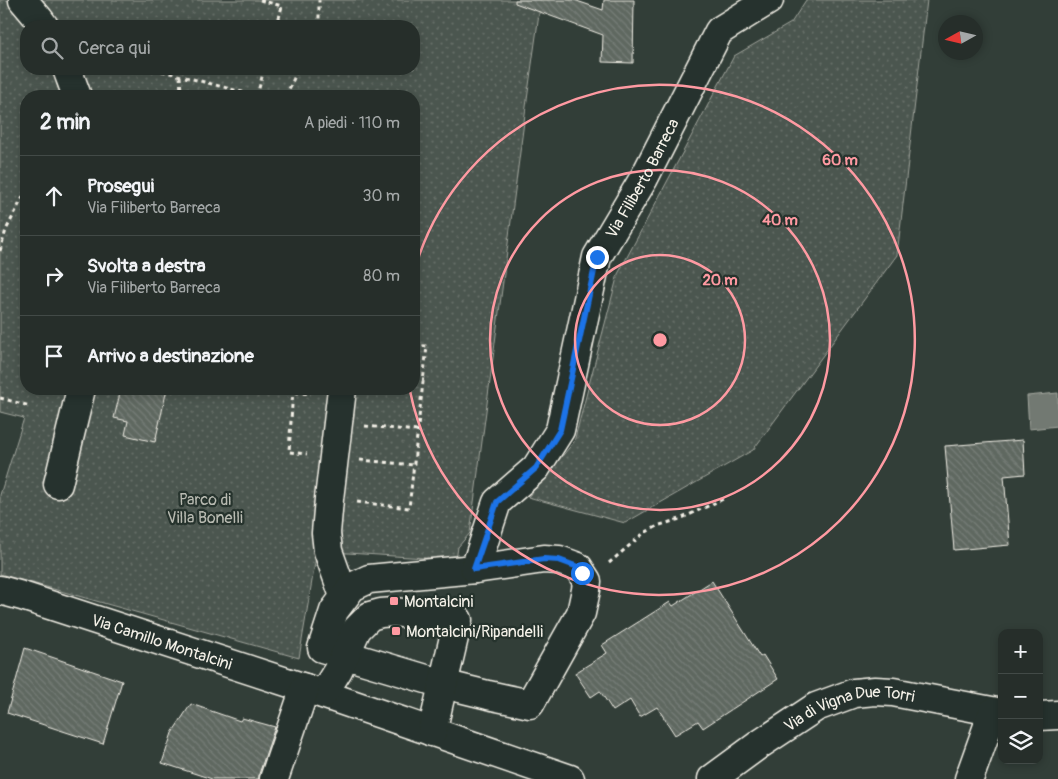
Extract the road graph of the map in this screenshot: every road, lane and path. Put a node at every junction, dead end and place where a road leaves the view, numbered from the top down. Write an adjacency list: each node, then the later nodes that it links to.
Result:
1 (23, 0): 5 (street)
2 (260, 0): 6 (path)
3 (319, 0): 7 (path)
4 (768, 0): 32 (street, Via Filiberto Barreca)
5 (40, 20)
6 (278, 20)
7 (319, 20)
8 (69, 75): 13 (street)
9 (176, 75): 12 (path)
10 (262, 75): 16 (path)
11 (295, 75): 17 (path)
12 (180, 76): 14 (path); 15 (path)
13 (75, 90)
14 (181, 90)
15 (234, 90)
16 (259, 90)
17 (289, 90)
18 (20, 203): 19 (path)
19 (0, 251)
20 (420, 345): 22 (path)
21 (420, 380): 22 (path)
22 (424, 380): 28 (path)
23 (80, 395): 29 (street)
24 (341, 395): 27 (street)
25 (0, 398): 26 (path)
26 (30, 406)
27 (337, 424): 28 (path); 30 (street)
28 (418, 431): 30 (path)
29 (58, 484)
30 (329, 499): 35 (street)
31 (723, 500): 33 (path)
32 (474, 569): 33 (street); 35 (street)
33 (587, 581): 37 (street)
34 (0, 590): 38 (street, Via Camillo Montalcini)
35 (344, 596): 36 (street)
36 (346, 654): 37 (street); 37 (street); 38 (street)
37 (443, 684): 42 (street)
38 (314, 691): 42 (street, Via Camillo Montalcini); 43 (street)
39 (998, 712): 45 (street, Via di Vigna Due Torri); 46 (street)
40 (1058, 715): 41 (street)
41 (1043, 716)
42 (432, 732): 44 (street, Via Camillo Montalcini)
43 (274, 779)
44 (570, 779)
45 (712, 779)
46 (969, 779)

